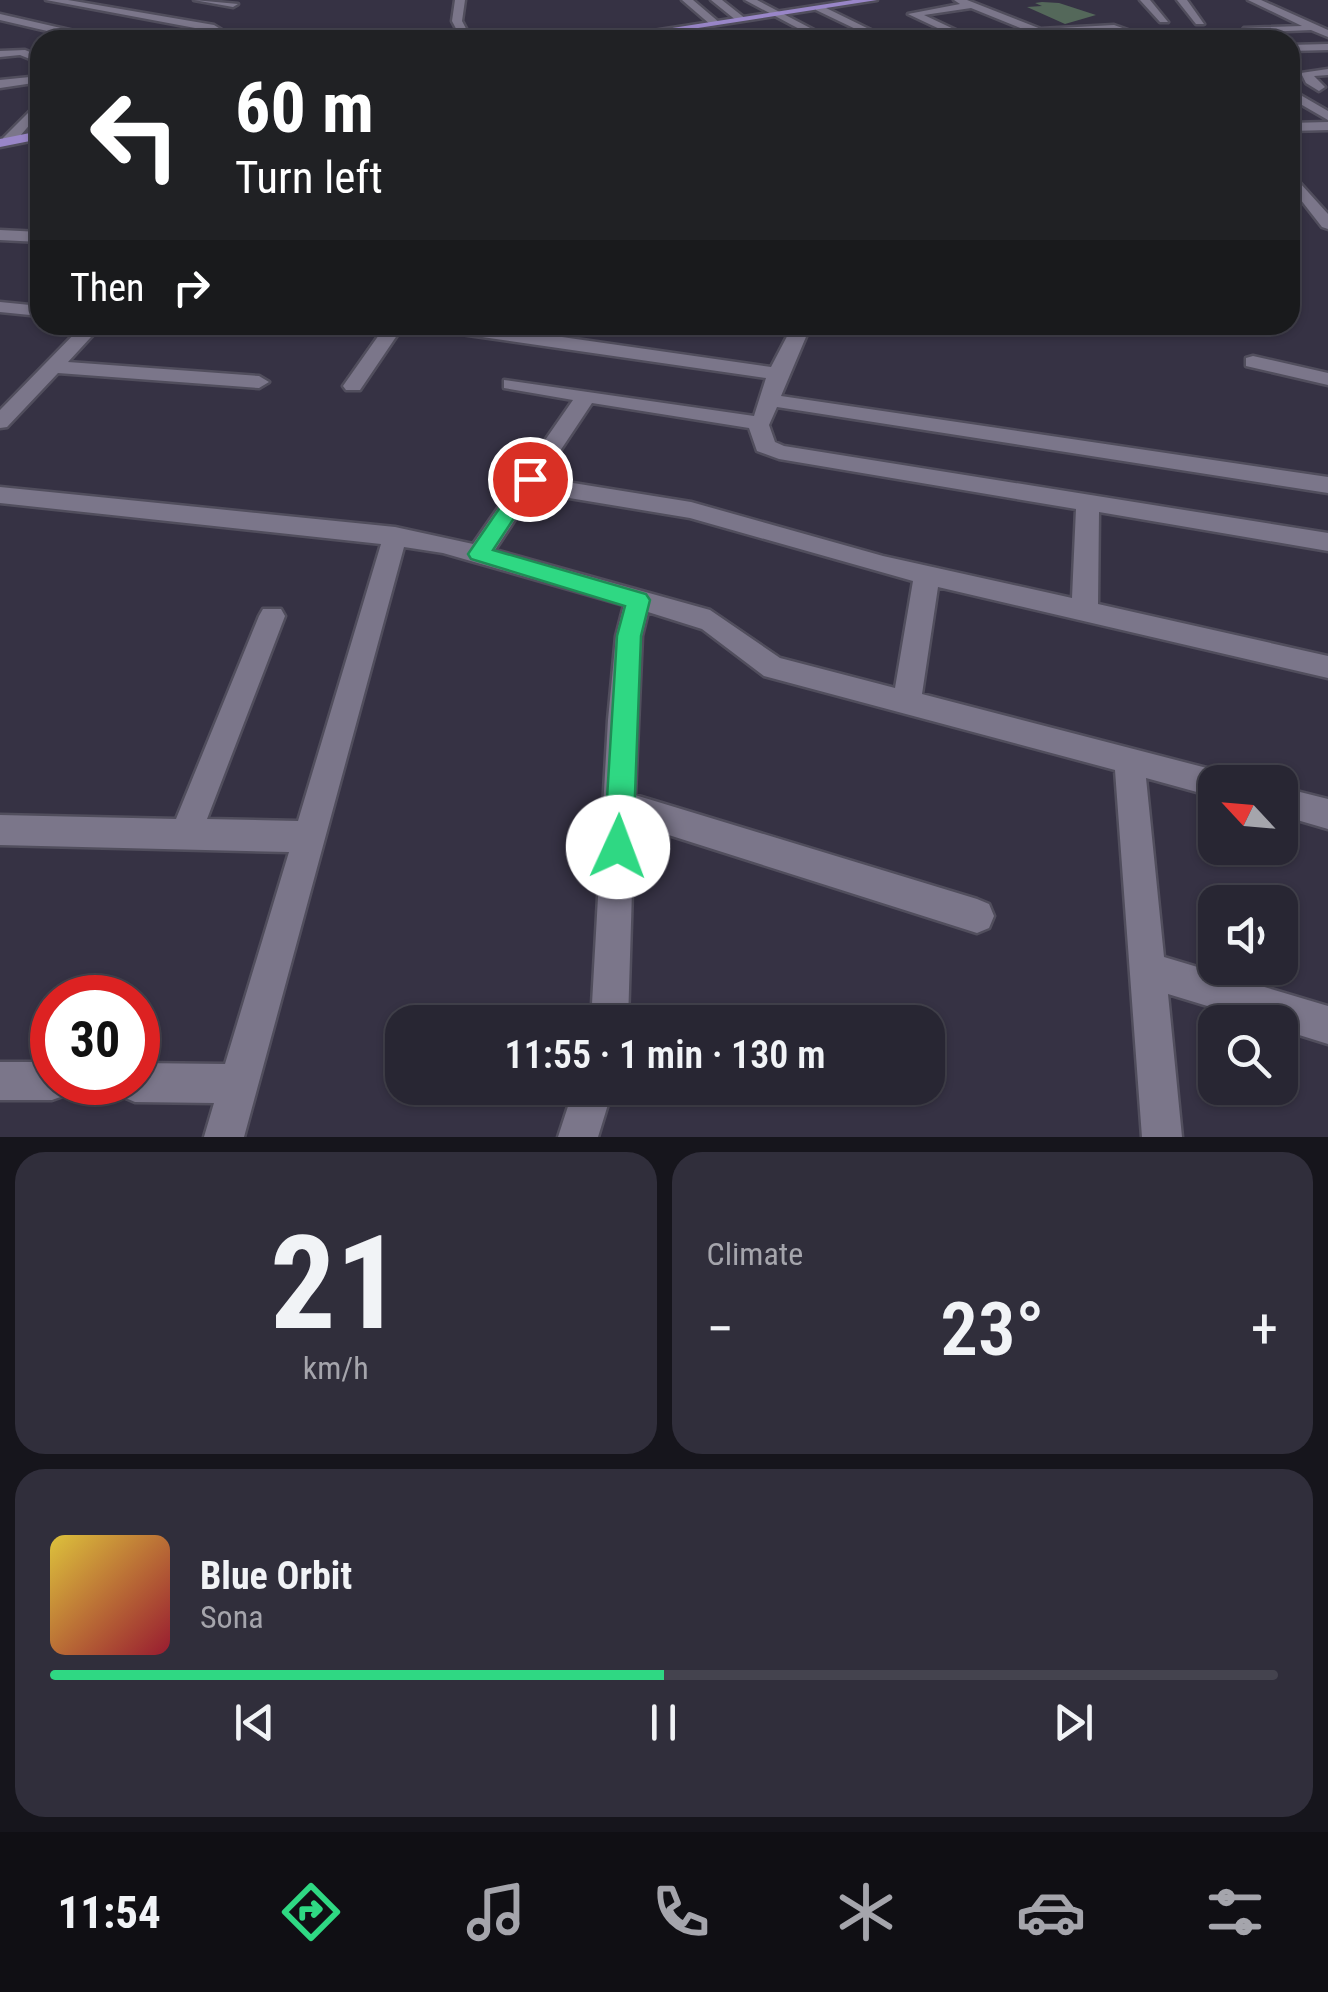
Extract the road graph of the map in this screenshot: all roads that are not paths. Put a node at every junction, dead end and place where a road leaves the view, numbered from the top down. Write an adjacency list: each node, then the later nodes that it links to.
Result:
1 (52, 0): 23 (street)
2 (198, 0): 12 (street)
3 (460, 0): 24 (street)
4 (686, 0): 21 (street)
5 (716, 0): 17 (street)
6 (750, 0): 15 (street)
7 (872, 0): 14 (main road)
8 (959, 0): 13 (street)
9 (1145, 0): 18 (street)
10 (1182, 0): 19 (street)
11 (1253, 0): 32 (street)
12 (232, 4)
13 (972, 5): 28 (street); 29 (street)
14 (819, 8): 15 (main road); 27 (street)
15 (772, 14): 17 (main road); 26 (street)
16 (0, 17): 20 (street)
17 (741, 19): 21 (main road)
18 (1164, 20)
19 (1200, 22)
20 (49, 26): 22 (street); 33 (street)
21 (712, 26): 25 (main road)
22 (64, 30)
23 (217, 30)
24 (462, 30)
25 (674, 30)
26 (806, 30)
27 (868, 30)
28 (950, 30)
29 (1037, 30)
30 (1078, 30): 31 (street)
31 (1119, 30)
32 (1323, 31)
33 (4, 34)
34 (1328, 47): 35 (street)
35 (1300, 48)
36 (0, 54): 37 (street)
37 (30, 56)
38 (1328, 72): 41 (street)
39 (30, 81): 40 (street)
40 (0, 84)
41 (1319, 87)
42 (1300, 99): 44 (street)
43 (30, 115): 48 (street)
44 (1328, 116)
45 (1300, 126): 46 (street)
46 (1328, 126)
47 (30, 137): 48 (main road)
48 (4, 142)
49 (1300, 196): 50 (street)
50 (1328, 224)
51 (0, 235): 52 (street)
52 (30, 237)
53 (0, 307): 54 (street)
54 (30, 310)
55 (83, 335): 60 (street)
56 (389, 335): 65 (street)
57 (519, 335): 61 (street)
58 (797, 335): 61 (street)
59 (1253, 362): 62 (street)
60 (53, 367): 63 (street); 68 (street)
61 (777, 374): 67 (street)
62 (1328, 378)
63 (259, 382)
64 (511, 384): 66 (street)
65 (353, 386)
66 (586, 396): 69 (street); 70 (street)
67 (770, 400): 69 (street); 71 (street)
68 (0, 422)
69 (758, 423): 73 (street)
70 (527, 483): 76 (street); 77 (street)
71 (1328, 486)
72 (0, 495): 74 (street)
73 (1088, 502): 75 (street); 79 (street)
74 (395, 536): 76 (street); 90 (street)
75 (1328, 542)
76 (479, 554): 78 (street)
77 (926, 576): 79 (street); 82 (street)
78 (638, 600): 82 (street); 85 (street)
79 (1084, 612): 81 (street)
80 (272, 616): 89 (street)
81 (1328, 667)
82 (906, 704): 83 (street)
83 (1130, 760): 84 (street); 92 (street)
84 (1198, 779)
85 (620, 804): 91 (street); 93 (street)
86 (1298, 806): 87 (street)
87 (1328, 814)
88 (0, 830): 89 (street)
89 (186, 835): 90 (street)
90 (309, 837): 98 (street)
91 (977, 916)
92 (1150, 970): 94 (street); 102 (street)
93 (611, 1005)
94 (1328, 1025)
95 (0, 1081): 96 (street)
96 (30, 1081)
97 (160, 1082): 98 (street)
98 (240, 1084): 100 (street)
99 (588, 1105): 101 (street)
100 (224, 1137)
101 (578, 1137)
102 (1162, 1137)

